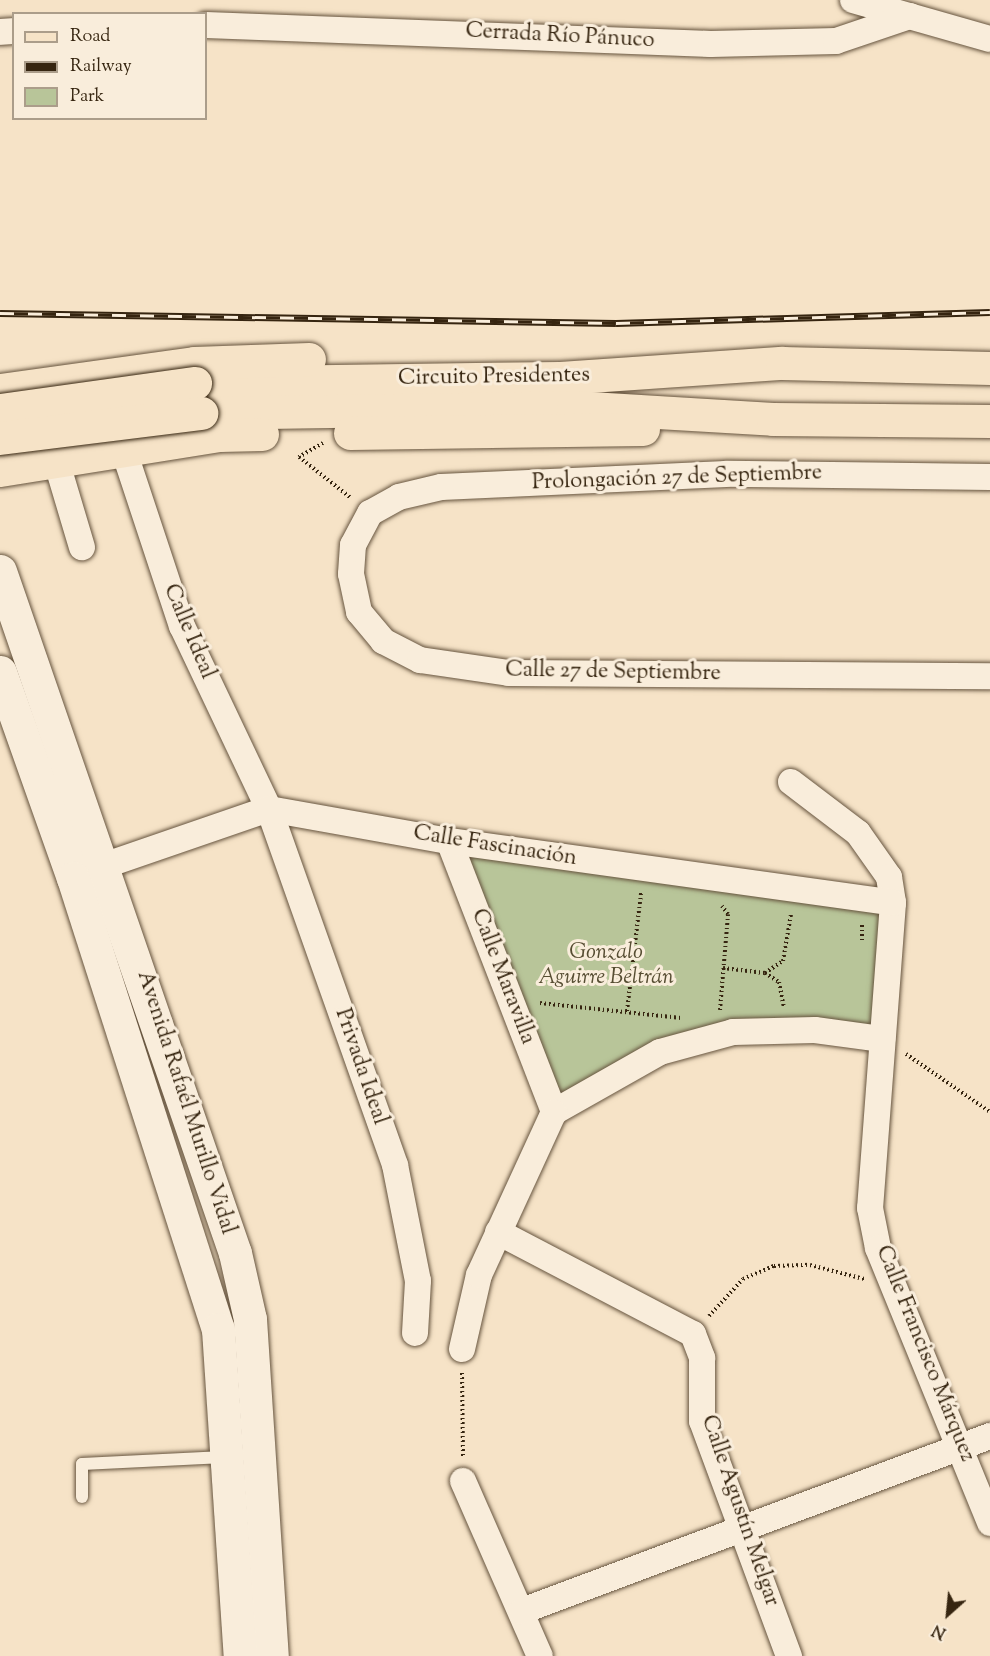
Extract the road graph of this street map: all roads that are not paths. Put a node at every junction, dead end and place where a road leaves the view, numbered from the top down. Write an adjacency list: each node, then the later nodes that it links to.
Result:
1 (857, 1): 2 (street)
2 (910, 16): 3 (street, Cerrada Río Pánuco); 4 (street)
3 (207, 25)
4 (990, 39)
5 (782, 363): 6 (main road, Circuito Presidentes); 7 (main road); 8 (main road, Circuito Presidentes)
6 (990, 368)
7 (15, 388): 14 (main road)
8 (198, 398): 9 (main road, Circuito Presidentes, bridge); 10 (main road, Circuito Presidentes); 12 (main road, Circuito Presidentes, bridge)
9 (0, 410)
10 (773, 419): 11 (main road, Circuito Presidentes); 13 (main road)
11 (990, 421)
12 (0, 438)
13 (123, 448): 14 (main road); 24 (street, Calle Ideal)
14 (47, 461): 15 (main road); 18 (street)
15 (0, 470)
16 (990, 477): 17 (street, Prolongación 27 de Septiembre)
17 (370, 513): 22 (street, Calle 27 de Septiembre)
18 (82, 547)
19 (0, 571): 20 (main road, Avenida Rafaél Murillo Vidal)
20 (12, 642): 26 (main road, Avenida Rafaél Murillo Vidal)
21 (0, 672): 35 (main road, Avenida Rafaél Murillo Vidal)
22 (990, 676)
23 (791, 782): 27 (street, Calle Francisco Márquez)
24 (269, 809): 25 (street, Calle Fascinación); 26 (street, Calle Fascinación); 31 (street, Privada Ideal)
25 (449, 842): 27 (street, Calle Fascinación); 29 (street, Calle Maravilla)
26 (106, 865): 42 (main road, Avenida Rafaél Murillo Vidal)
27 (893, 903): 28 (street, Calle Francisco Márquez)
28 (882, 1039): 29 (street); 34 (street, Calle Francisco Márquez)
29 (554, 1112): 30 (street)
30 (498, 1232): 32 (street); 39 (street, Calle Agustín Melgar)
31 (415, 1333)
32 (462, 1348)
33 (990, 1436): 34 (street)
34 (962, 1446): 38 (street, Calle Francisco Márquez); 39 (street)
35 (228, 1457): 37 (lane); 41 (main road, Avenida Rafaél Murillo Vidal)
36 (464, 1481): 40 (street)
37 (82, 1497)
38 (990, 1523)
39 (745, 1527): 40 (street); 44 (street, Calle Agustín Melgar)
40 (522, 1611): 43 (street)
41 (240, 1656)
42 (272, 1656)
43 (540, 1656)
44 (789, 1656)

